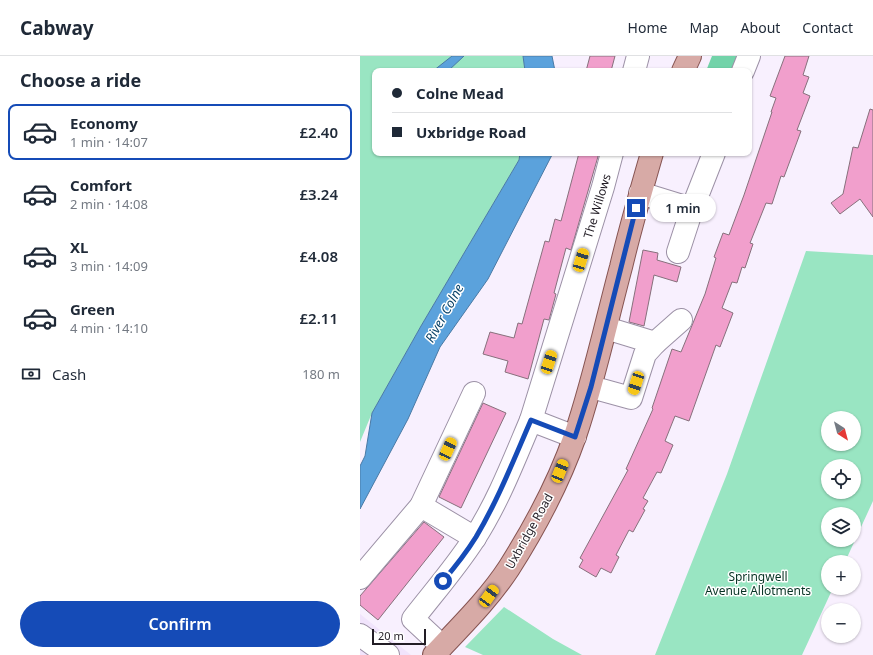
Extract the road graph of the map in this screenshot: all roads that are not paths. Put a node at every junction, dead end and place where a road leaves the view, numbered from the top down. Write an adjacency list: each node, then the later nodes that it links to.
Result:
1 (638, 56): 4 (street)
2 (690, 56): 5 (main road)
3 (749, 56): 6 (street)
4 (635, 68)
5 (684, 68)
6 (744, 68)
7 (611, 156): 18 (street, The Willows)
8 (651, 156): 10 (main road, Uxbridge Road)
9 (713, 156): 11 (street)
10 (640, 193): 11 (street); 14 (main road, Uxbridge Road)
11 (692, 209): 12 (street)
12 (678, 252)
13 (681, 320): 15 (street)
14 (606, 328): 15 (street); 16 (main road, Uxbridge Road)
15 (654, 343): 16 (street)
16 (591, 387): 19 (main road, Uxbridge Road)
17 (474, 393): 20 (street)
18 (531, 420): 19 (street); 21 (street, The Willows)
19 (575, 437): 24 (main road, Uxbridge Road)
20 (422, 506): 21 (street); 22 (street)
21 (475, 538): 24 (street, The Willows)
22 (360, 578)
23 (360, 635): 25 (street)
24 (438, 650)
25 (388, 655)

